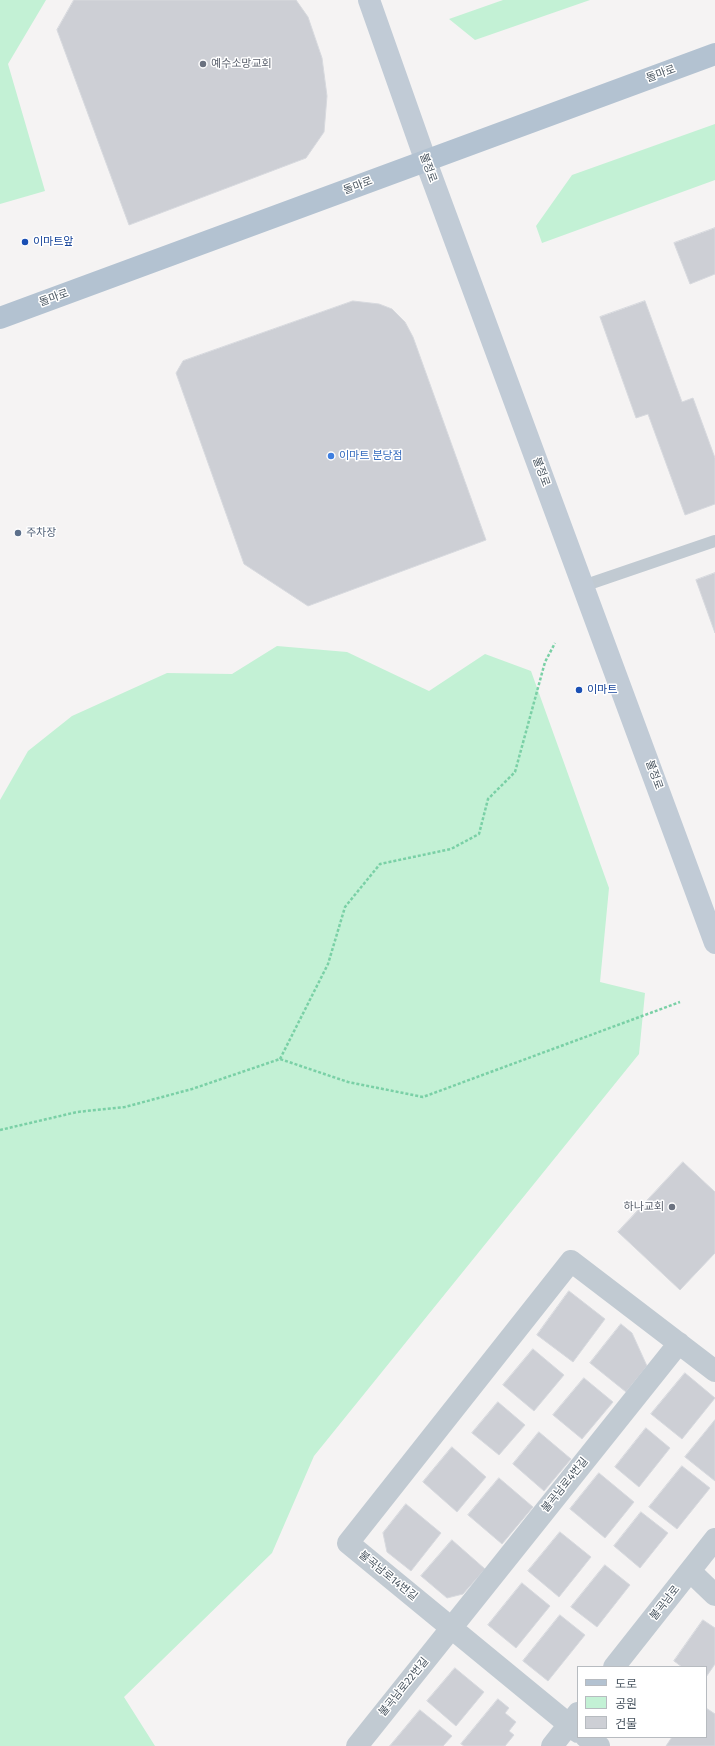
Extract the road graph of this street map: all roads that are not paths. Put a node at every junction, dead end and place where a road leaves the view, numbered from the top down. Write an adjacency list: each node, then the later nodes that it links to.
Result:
1 (369, 0): 3 (main road, 불정로)
2 (715, 54): 3 (main road, 돌마로)
3 (425, 161): 4 (main road, 돌마로); 6 (main road, 불정로)
4 (0, 318)
5 (715, 541): 6 (lane)
6 (583, 586): 7 (main road, 불정로)
7 (715, 943)
8 (679, 1343): 9 (street); 13 (street, 불곡남로4번길); 13 (street, 불곡남로14번길)
9 (715, 1371)
10 (715, 1539): 11 (street, 불곡남로)
11 (690, 1571): 12 (street); 14 (street, 불곡남로)
12 (715, 1595)
13 (452, 1628): 15 (street, 불곡남로14번길); 17 (street, 불곡남로22번길)
14 (615, 1666)
15 (575, 1723): 18 (street)
16 (587, 1738): 19 (street)
17 (357, 1746)
18 (552, 1746)
19 (599, 1746)

